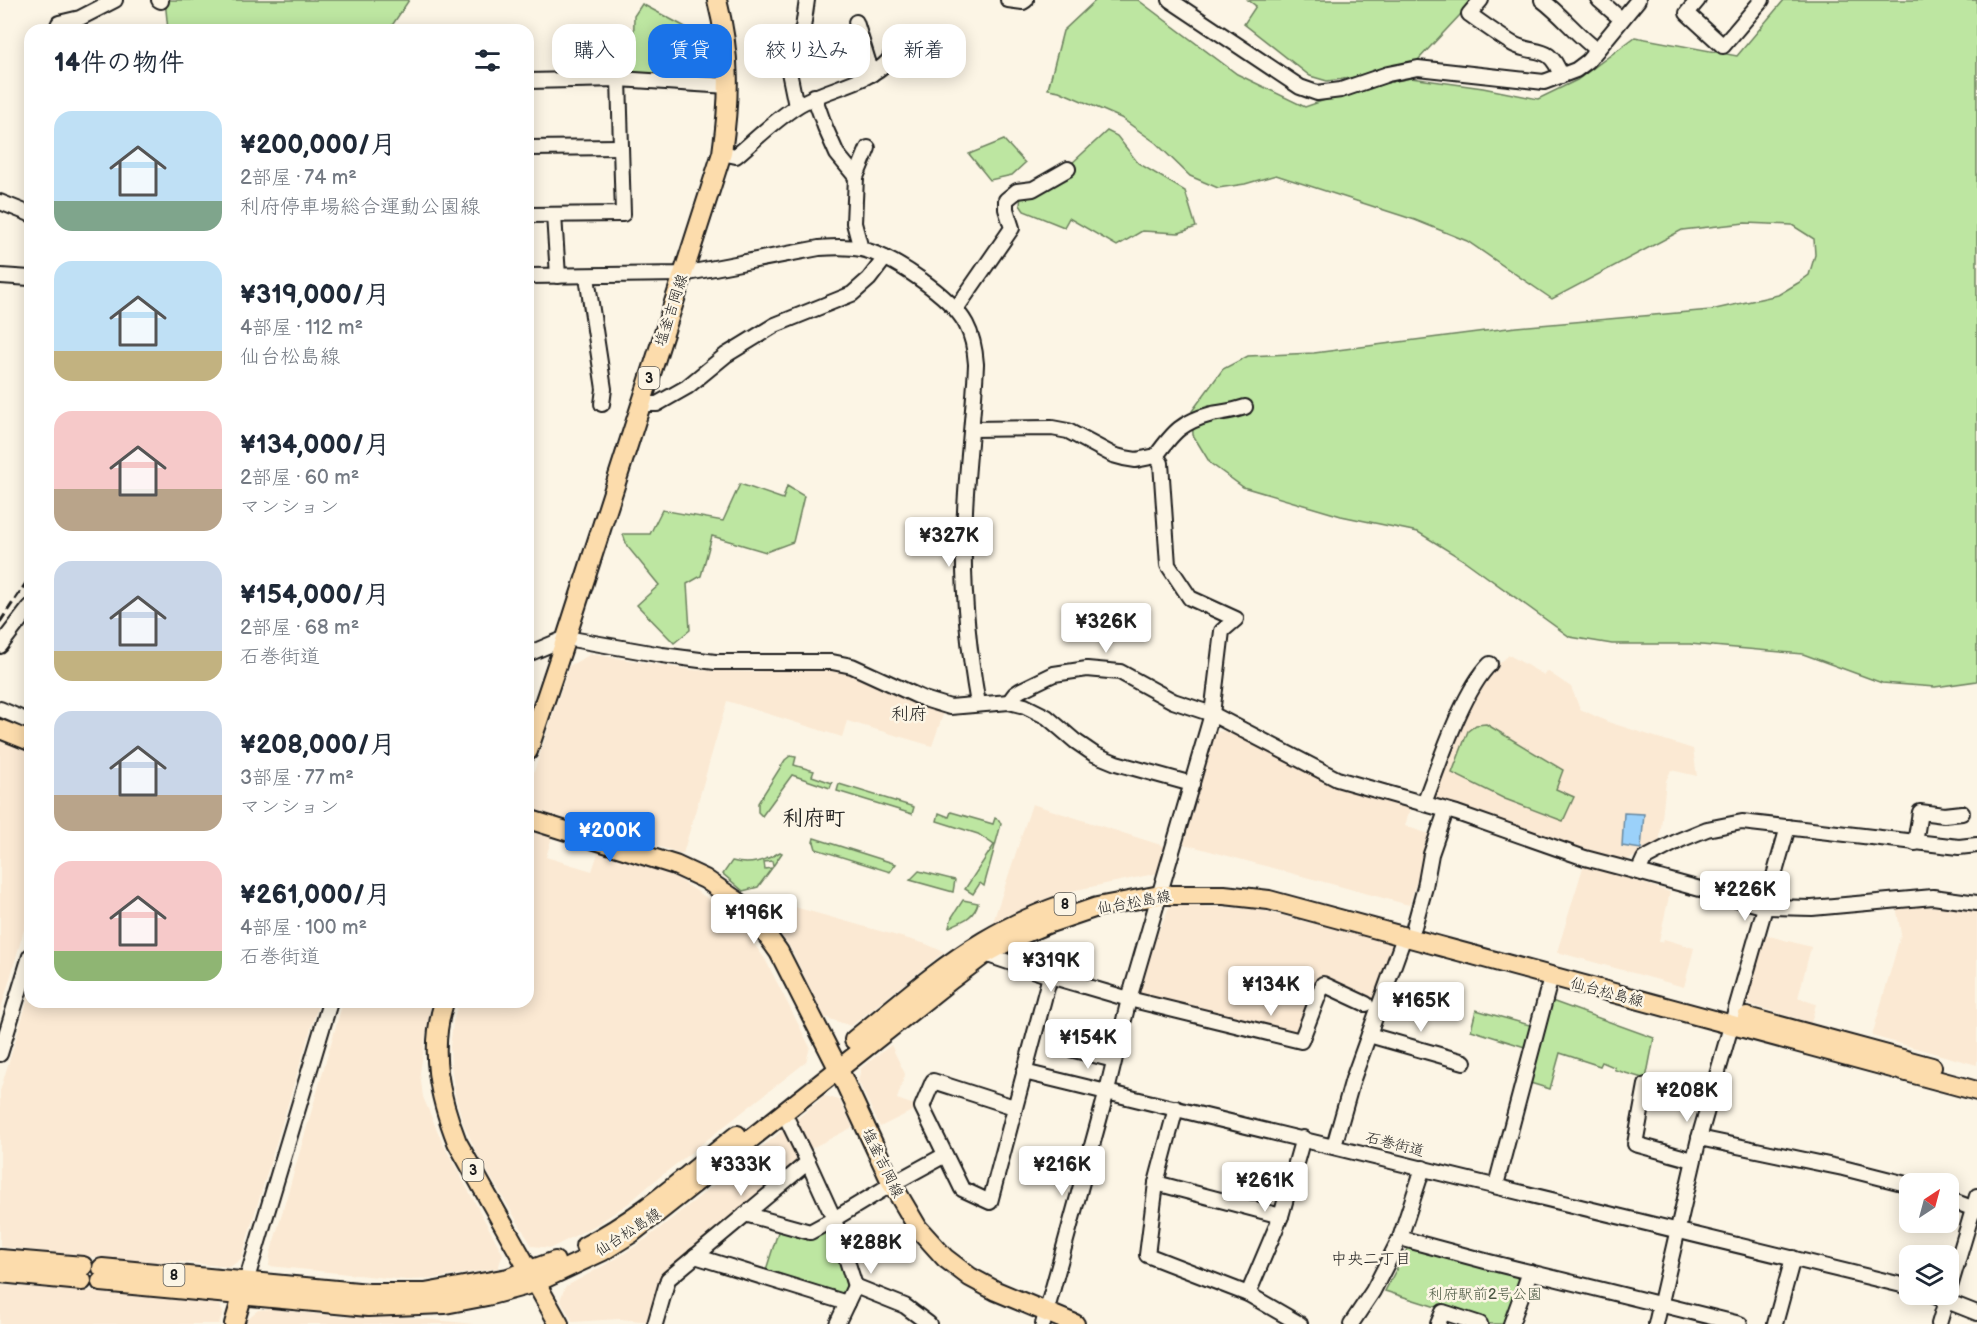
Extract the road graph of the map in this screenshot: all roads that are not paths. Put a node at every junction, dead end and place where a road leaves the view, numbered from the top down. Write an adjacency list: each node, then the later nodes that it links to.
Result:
1 (115, 0): 15 (street)
2 (717, 0): 22 (main road, 塩釜吉岡線 / 3)
3 (807, 0): 24 (street)
4 (1008, 0): 5 (street)
5 (1026, 0)
6 (1481, 0): 19 (street)
7 (1542, 0): 16 (street)
8 (1599, 0): 13 (street)
9 (1638, 0): 13 (street)
10 (1698, 0): 11 (street)
11 (1762, 0)
12 (1174, 1): 19 (street)
13 (1621, 19): 16 (street)
14 (856, 22): 18 (street)
15 (59, 24)
16 (1597, 50): 19 (street)
17 (882, 66): 18 (street)
18 (872, 74): 23 (street)
19 (1561, 76)
20 (619, 79): 21 (street); 22 (street); 25 (street)
21 (534, 81)
22 (728, 86): 28 (main road, 塩釜吉岡線 / 3)
23 (814, 96): 24 (street); 30 (street)
24 (796, 106): 28 (street)
25 (621, 147): 26 (street); 34 (street)
26 (534, 148)
27 (868, 148): 30 (street)
28 (722, 153): 37 (main road, 塩釜吉岡線 / 3)
29 (1068, 169): 43 (street)
30 (856, 177): 35 (street)
31 (0, 202): 32 (street)
32 (24, 212)
33 (534, 215): 34 (street)
34 (554, 215): 40 (street)
35 (861, 249): 36 (street); 37 (street)
36 (885, 258): 43 (street); 45 (street)
37 (683, 274): 41 (street); 45 (main road, 塩釜吉岡線 / 3)
38 (1, 276): 42 (street)
39 (534, 276): 40 (street)
40 (558, 276): 41 (street)
41 (587, 277): 44 (street)
42 (24, 278)
43 (956, 309): 47 (street)
44 (602, 404)
45 (641, 404): 50 (main road, 塩釜吉岡線 / 3)
46 (1245, 407): 48 (street)
47 (973, 429): 48 (street); 55 (street)
48 (1156, 456): 57 (street)
49 (24, 615): 51 (street)
50 (566, 638): 52 (street); 55 (street); 60 (main road, 塩釜吉岡線 / 3)
51 (0, 646)
52 (534, 651)
53 (1490, 664): 63 (street)
54 (1009, 702): 55 (street); 57 (street); 62 (street)
55 (978, 704)
56 (0, 709): 58 (street)
57 (1212, 714): 62 (street); 63 (street)
58 (24, 719)
59 (0, 729): 61 (main road)
60 (534, 733)
61 (24, 739)
62 (1192, 784): 71 (street)
63 (1424, 804): 64 (street)
64 (1446, 811): 70 (street); 74 (street)
65 (1962, 813): 68 (street)
66 (534, 821): 89 (main road, 塩釜吉岡線)
67 (1788, 827): 68 (street); 70 (street); 73 (street)
68 (1915, 843): 69 (street)
69 (1977, 845)
70 (1638, 872): 73 (street)
71 (1162, 891): 74 (main road, 仙台松島線 / 8); 75 (main road, 仙台松島線 / 8); 79 (street); 89 (main road, 仙台松島線 / 8)
72 (1977, 903): 73 (street)
73 (1766, 907): 83 (street)
74 (1409, 932): 78 (main road, 仙台松島線 / 8); 83 (main road, 仙台松島線 / 8); 84 (street)
75 (985, 954): 77 (street); 89 (main road, 仙台松島線 / 8)
76 (24, 976): 86 (street)
77 (1050, 976): 79 (street); 90 (street)
78 (1551, 976): 83 (main road, 仙台松島線 / 8); 108 (street)
79 (1129, 999): 80 (street); 87 (street)
80 (1366, 1004)
81 (328, 1008): 126 (street)
82 (443, 1008): 123 (main road, 3)
83 (1733, 1020): 91 (main road, 仙台松島線 / 8); 94 (main road, 仙台松島線 / 8); 99 (street)
84 (1369, 1035): 88 (street); 100 (street)
85 (1070, 1049): 87 (street)
86 (0, 1054)
87 (1114, 1060): 93 (street)
88 (1464, 1062)
89 (836, 1063): 97 (main road, 仙台松島線 / 8); 107 (main road, 塩釜吉岡線); 123 (main road, 仙台松島線 / 8)
90 (1024, 1072): 93 (street, 石巻街道); 95 (street)
91 (1977, 1080)
92 (1646, 1085): 102 (street)
93 (1107, 1091): 96 (street, 石巻街道); 133 (street)
94 (1977, 1091)
95 (1014, 1107): 101 (street); 101 (street)
96 (1176, 1108): 98 (street, 石巻街道); 105 (street)
97 (784, 1113): 103 (street); 123 (main road, 仙台松島線 / 8)
98 (1303, 1138): 100 (street, 石巻街道); 112 (street)
99 (1699, 1138): 102 (street); 106 (street)
100 (1334, 1146): 104 (street, 石巻街道)
101 (945, 1155): 107 (street)
102 (1693, 1160): 114 (street)
103 (808, 1162): 111 (street); 113 (street)
104 (1423, 1168): 108 (street, 石巻街道); 115 (street)
105 (1156, 1183): 112 (street); 127 (street)
106 (1899, 1183)
107 (892, 1184): 113 (street); 133 (main road, 塩釜吉岡線)
108 (1496, 1185): 114 (street, 石巻街道)
109 (1959, 1201): 110 (street)
110 (1976, 1205): 119 (street)
111 (745, 1214): 113 (street); 116 (street)
112 (1281, 1216): 127 (street)
113 (834, 1219): 125 (street)
114 (1677, 1230): 118 (street, 石巻街道); 129 (street)
115 (1400, 1238): 120 (street); 141 (street)
116 (695, 1256): 128 (street); 136 (street)
117 (0, 1258): 121 (main road)
118 (1793, 1258): 124 (street, 石巻街道); 147 (street)
119 (1959, 1261)
120 (1530, 1272): 129 (street); 144 (street)
121 (0, 1273)
122 (102, 1275): 126 (main road, 8)
123 (532, 1277): 126 (main road, 仙台松島線 / 8); 135 (main road, 3)
124 (1899, 1284)
125 (855, 1286): 128 (street); 138 (street)
126 (245, 1289): 134 (main road)
127 (1248, 1294): 140 (street)
128 (847, 1303): 137 (street)
129 (1660, 1304): 145 (street); 146 (street)
130 (1945, 1305): 148 (street)
131 (1959, 1305): 132 (street)
132 (1977, 1313)
133 (1045, 1318): 139 (main road, 塩釜吉岡線)
134 (234, 1324)
135 (559, 1324)
136 (655, 1324)
137 (837, 1324)
138 (929, 1324)
139 (1075, 1324)
140 (1300, 1324)
141 (1351, 1324)
142 (1438, 1324): 143 (street)
143 (1480, 1324)
144 (1511, 1324)
145 (1656, 1324)
146 (1740, 1324)
147 (1775, 1324)
148 (1939, 1324)

